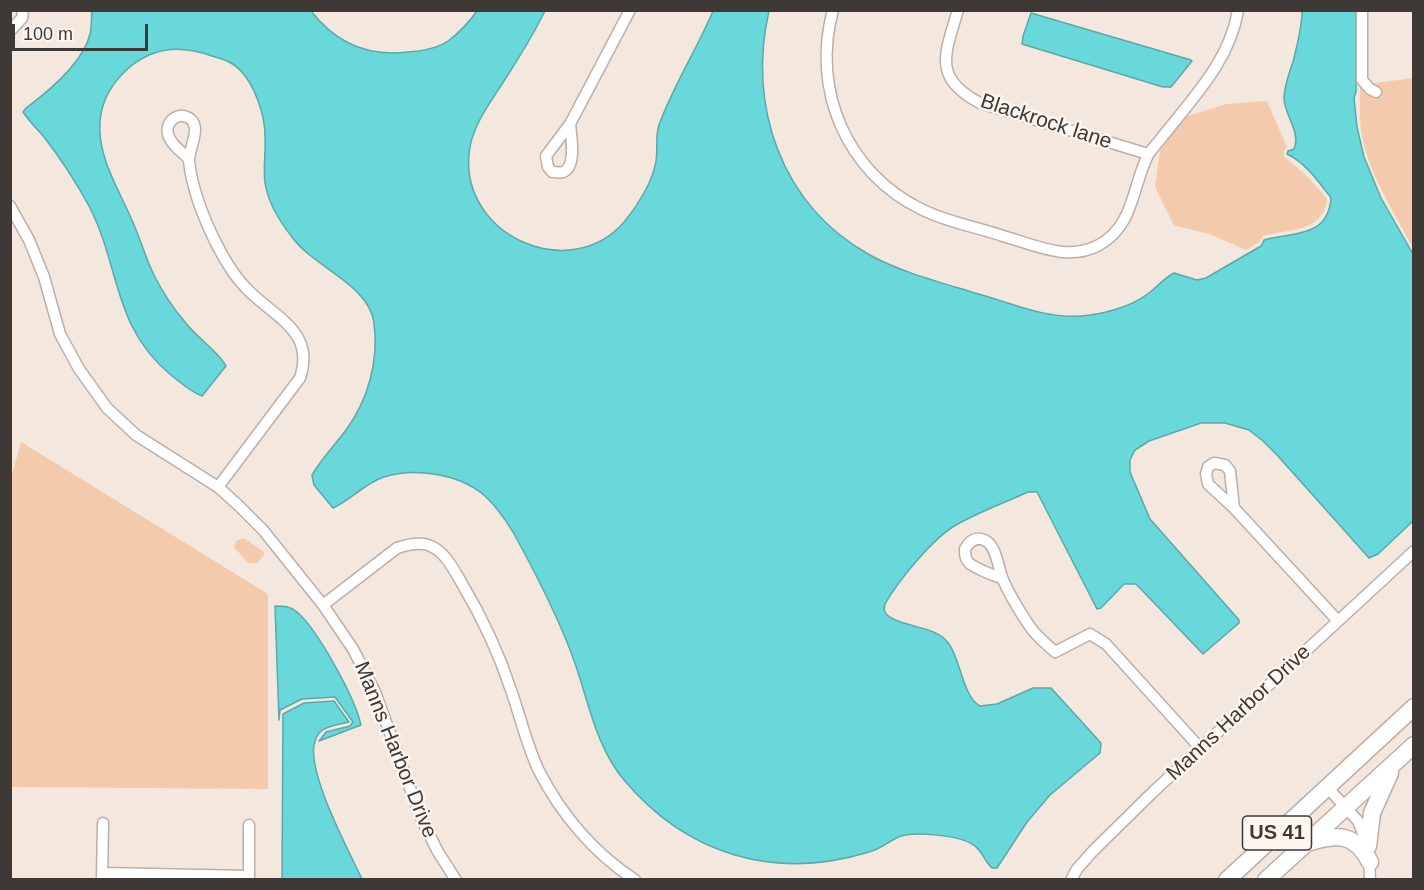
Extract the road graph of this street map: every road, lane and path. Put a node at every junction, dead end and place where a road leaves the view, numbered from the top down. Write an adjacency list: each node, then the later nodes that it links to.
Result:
1 (23, 10): 7 (street)
2 (630, 10): 9 (street)
3 (833, 10): 10 (street)
4 (958, 10): 10 (street, Blackrock lane)
5 (1238, 10): 10 (street)
6 (1362, 10): 8 (street)
7 (10, 31)
8 (1376, 92)
9 (570, 124)
10 (1148, 154)
11 (189, 159): 13 (street)
12 (10, 206): 13 (street, Manns Harbor Drive)
13 (218, 488): 17 (street, Manns Harbor Drive)
14 (1234, 508): 18 (street)
15 (1412, 554): 18 (street, Manns Harbor Drive)
16 (1002, 578): 21 (street)
17 (323, 605): 31 (street, Manns Harbor Drive); 32 (street)
18 (1338, 621): 21 (street, Manns Harbor Drive)
19 (1413, 707): 23 (main road, US 41)
20 (1413, 745): 22 (main road, US 41)
21 (1201, 749): 33 (street, Manns Harbor Drive)
22 (1396, 761): 24 (main road, US 41); 28 (main road)
23 (1327, 787): 24 (street); 34 (main road, US 41)
24 (1347, 807): 27 (main road, US 41); 28 (street)
25 (102, 823): 29 (street)
26 (249, 825): 30 (street)
27 (1306, 843): 28 (main road); 35 (main road, US 41)
28 (1369, 854): 36 (street)
29 (102, 876): 30 (street)
30 (249, 878)
31 (456, 879)
32 (634, 879)
33 (1071, 879)
34 (1227, 879)
35 (1266, 879)
36 (1370, 879)

